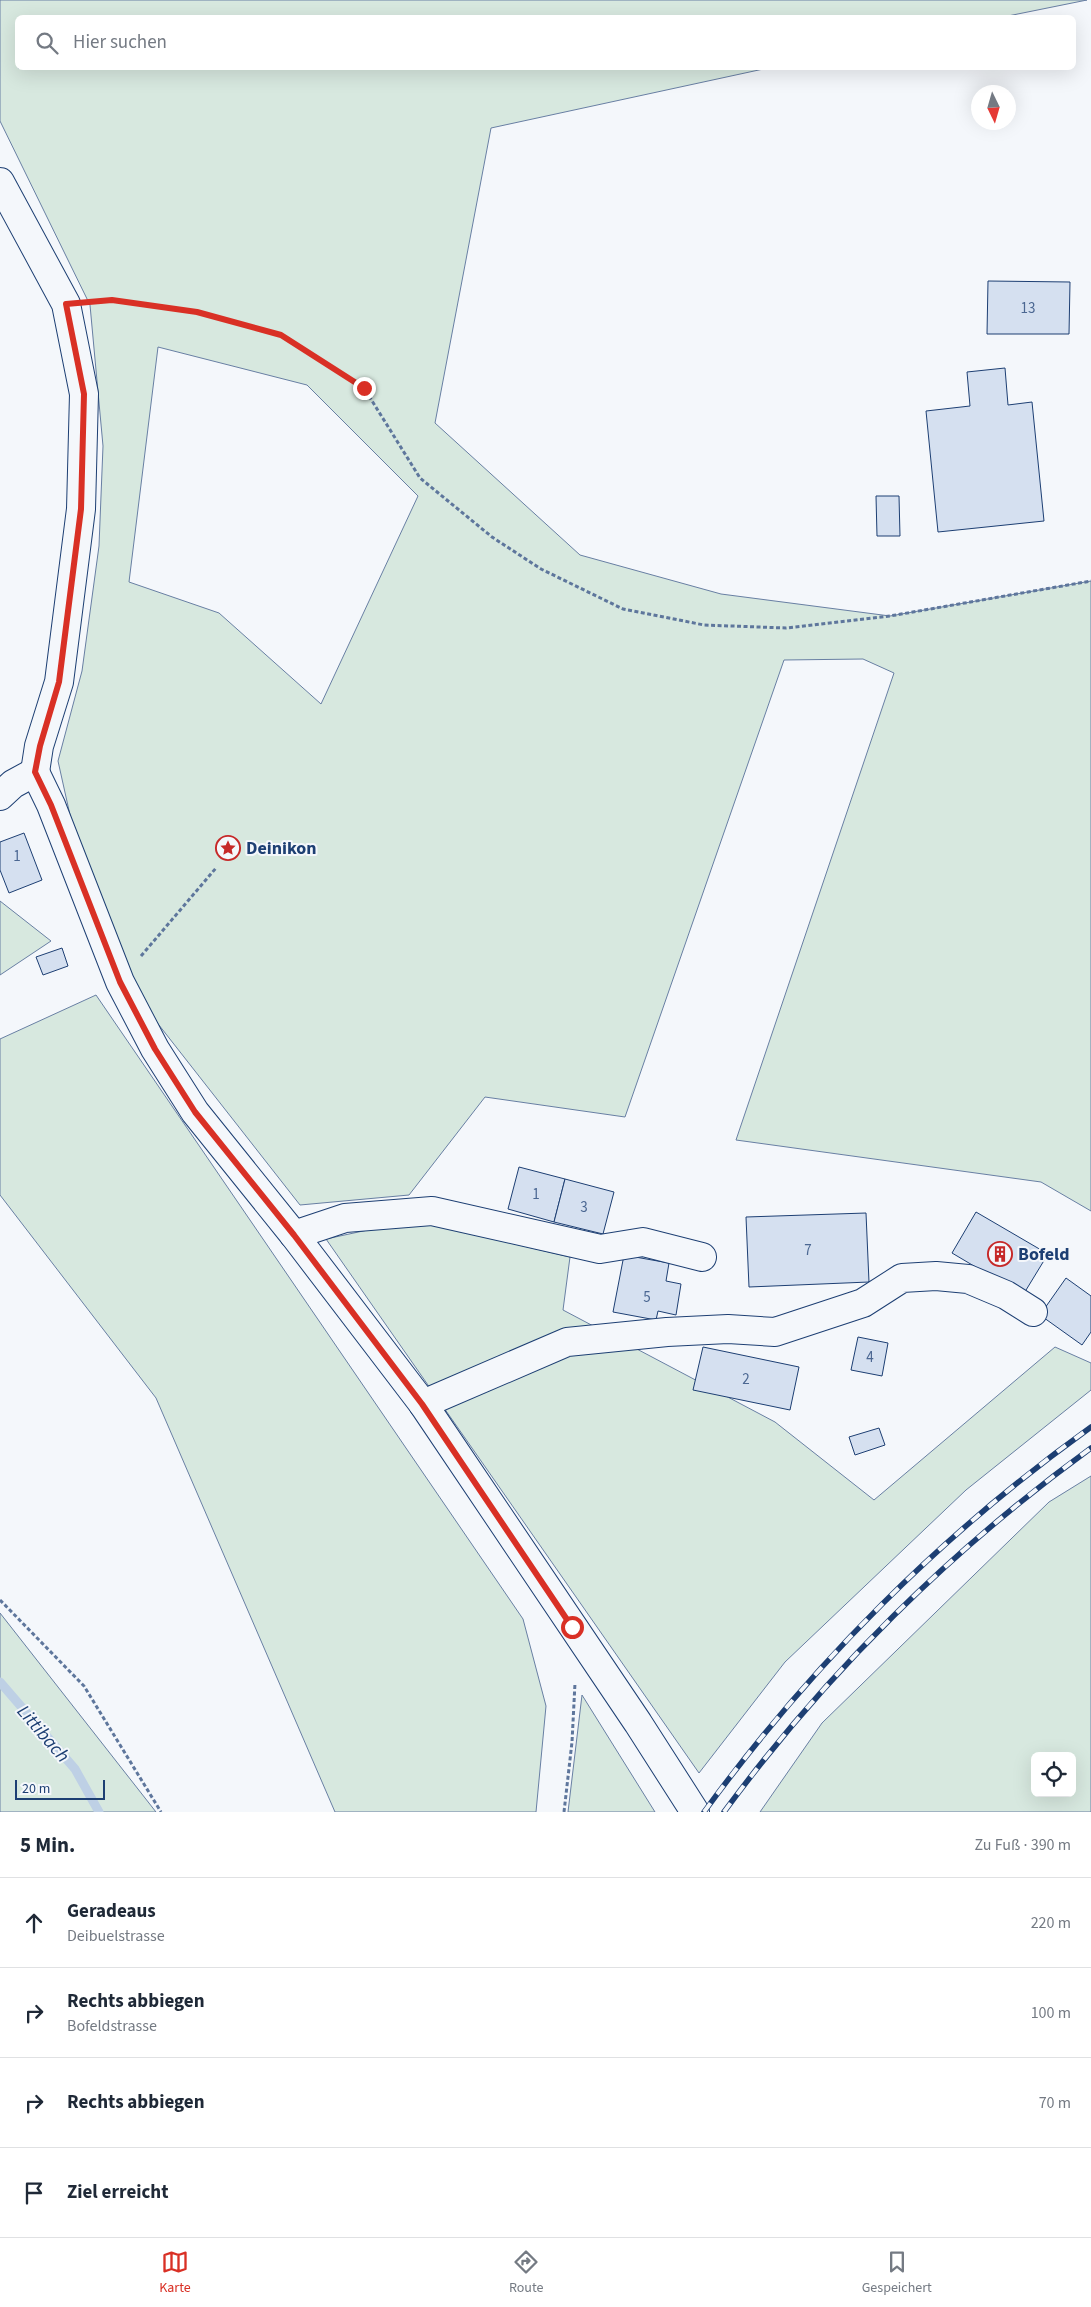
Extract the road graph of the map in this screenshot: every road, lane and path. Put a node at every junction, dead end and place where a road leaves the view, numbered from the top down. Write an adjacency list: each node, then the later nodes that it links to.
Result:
1 (0, 182): 2 (street)
2 (66, 304): 3 (path); 4 (street)
3 (1091, 581)
4 (35, 772): 5 (street); 7 (street)
5 (0, 796)
6 (216, 868): 7 (path)
7 (120, 982): 8 (street)
8 (294, 1235): 9 (street); 11 (street)
9 (702, 1257)
10 (1033, 1312): 11 (street)
11 (422, 1404): 16 (street)
12 (0, 1600): 14 (path)
13 (575, 1682): 15 (path)
14 (161, 1812)
15 (564, 1812)
16 (695, 1812)

